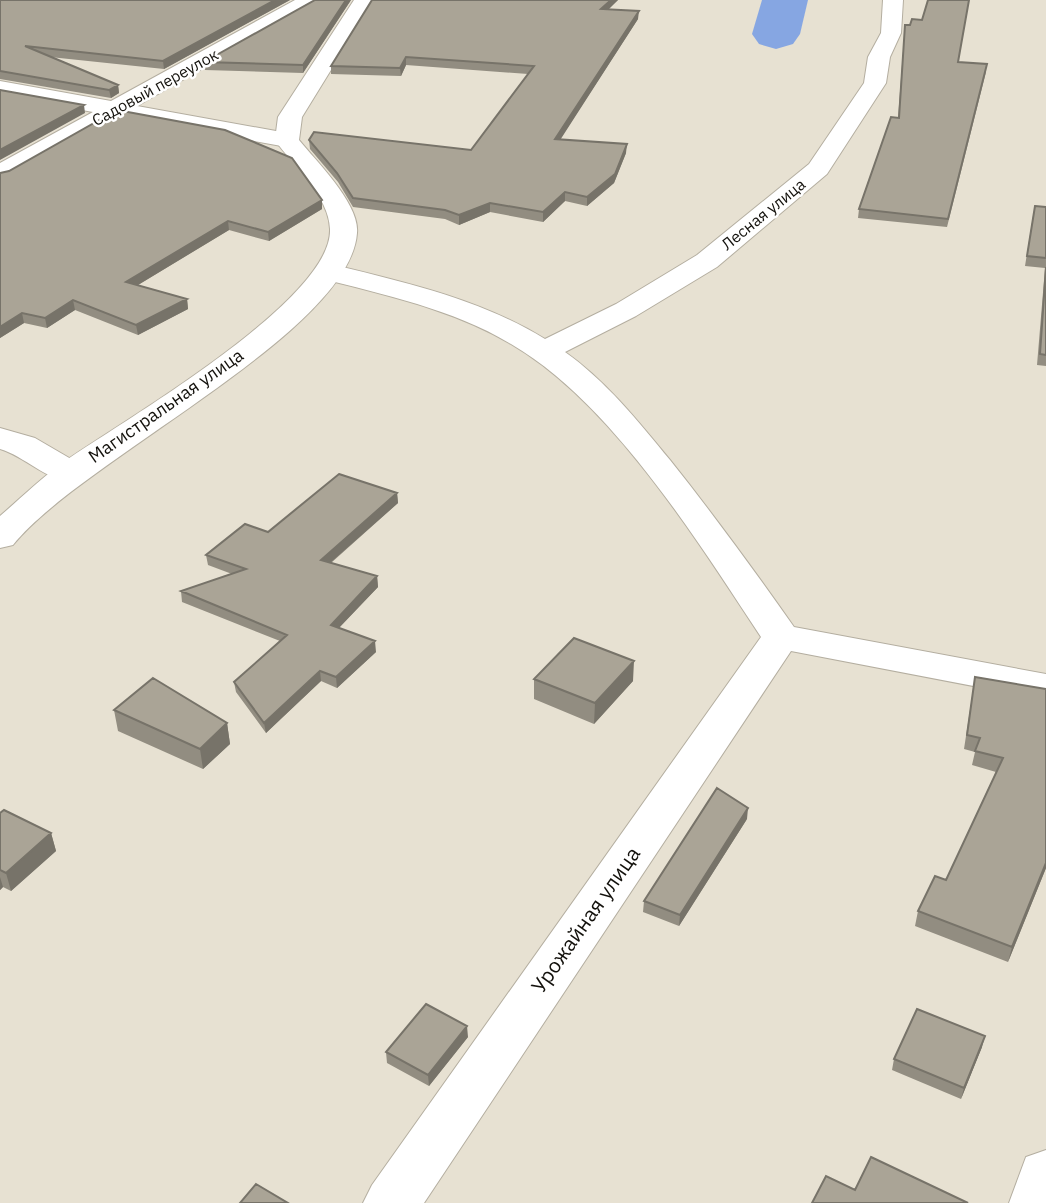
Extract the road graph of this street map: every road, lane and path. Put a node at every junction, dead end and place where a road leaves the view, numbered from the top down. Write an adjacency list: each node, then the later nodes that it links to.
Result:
1 (309, 0): 5 (street, Садовый переулок)
2 (363, 0): 6 (street)
3 (893, 0): 9 (street, Лесная улица)
4 (0, 88): 5 (street)
5 (116, 109): 6 (street); 7 (street, Садовый переулок)
6 (287, 140): 8 (street)
7 (0, 173)
8 (330, 272): 9 (street); 11 (street, Магистральная улица)
9 (544, 351): 13 (street)
10 (0, 438): 11 (street)
11 (71, 473): 12 (street, Магистральная улица)
12 (0, 537)
13 (781, 637): 14 (street); 16 (street, Урожайная улица)
14 (1046, 687)
15 (1046, 1175): 17 (street)
16 (391, 1203)
17 (1038, 1203)

